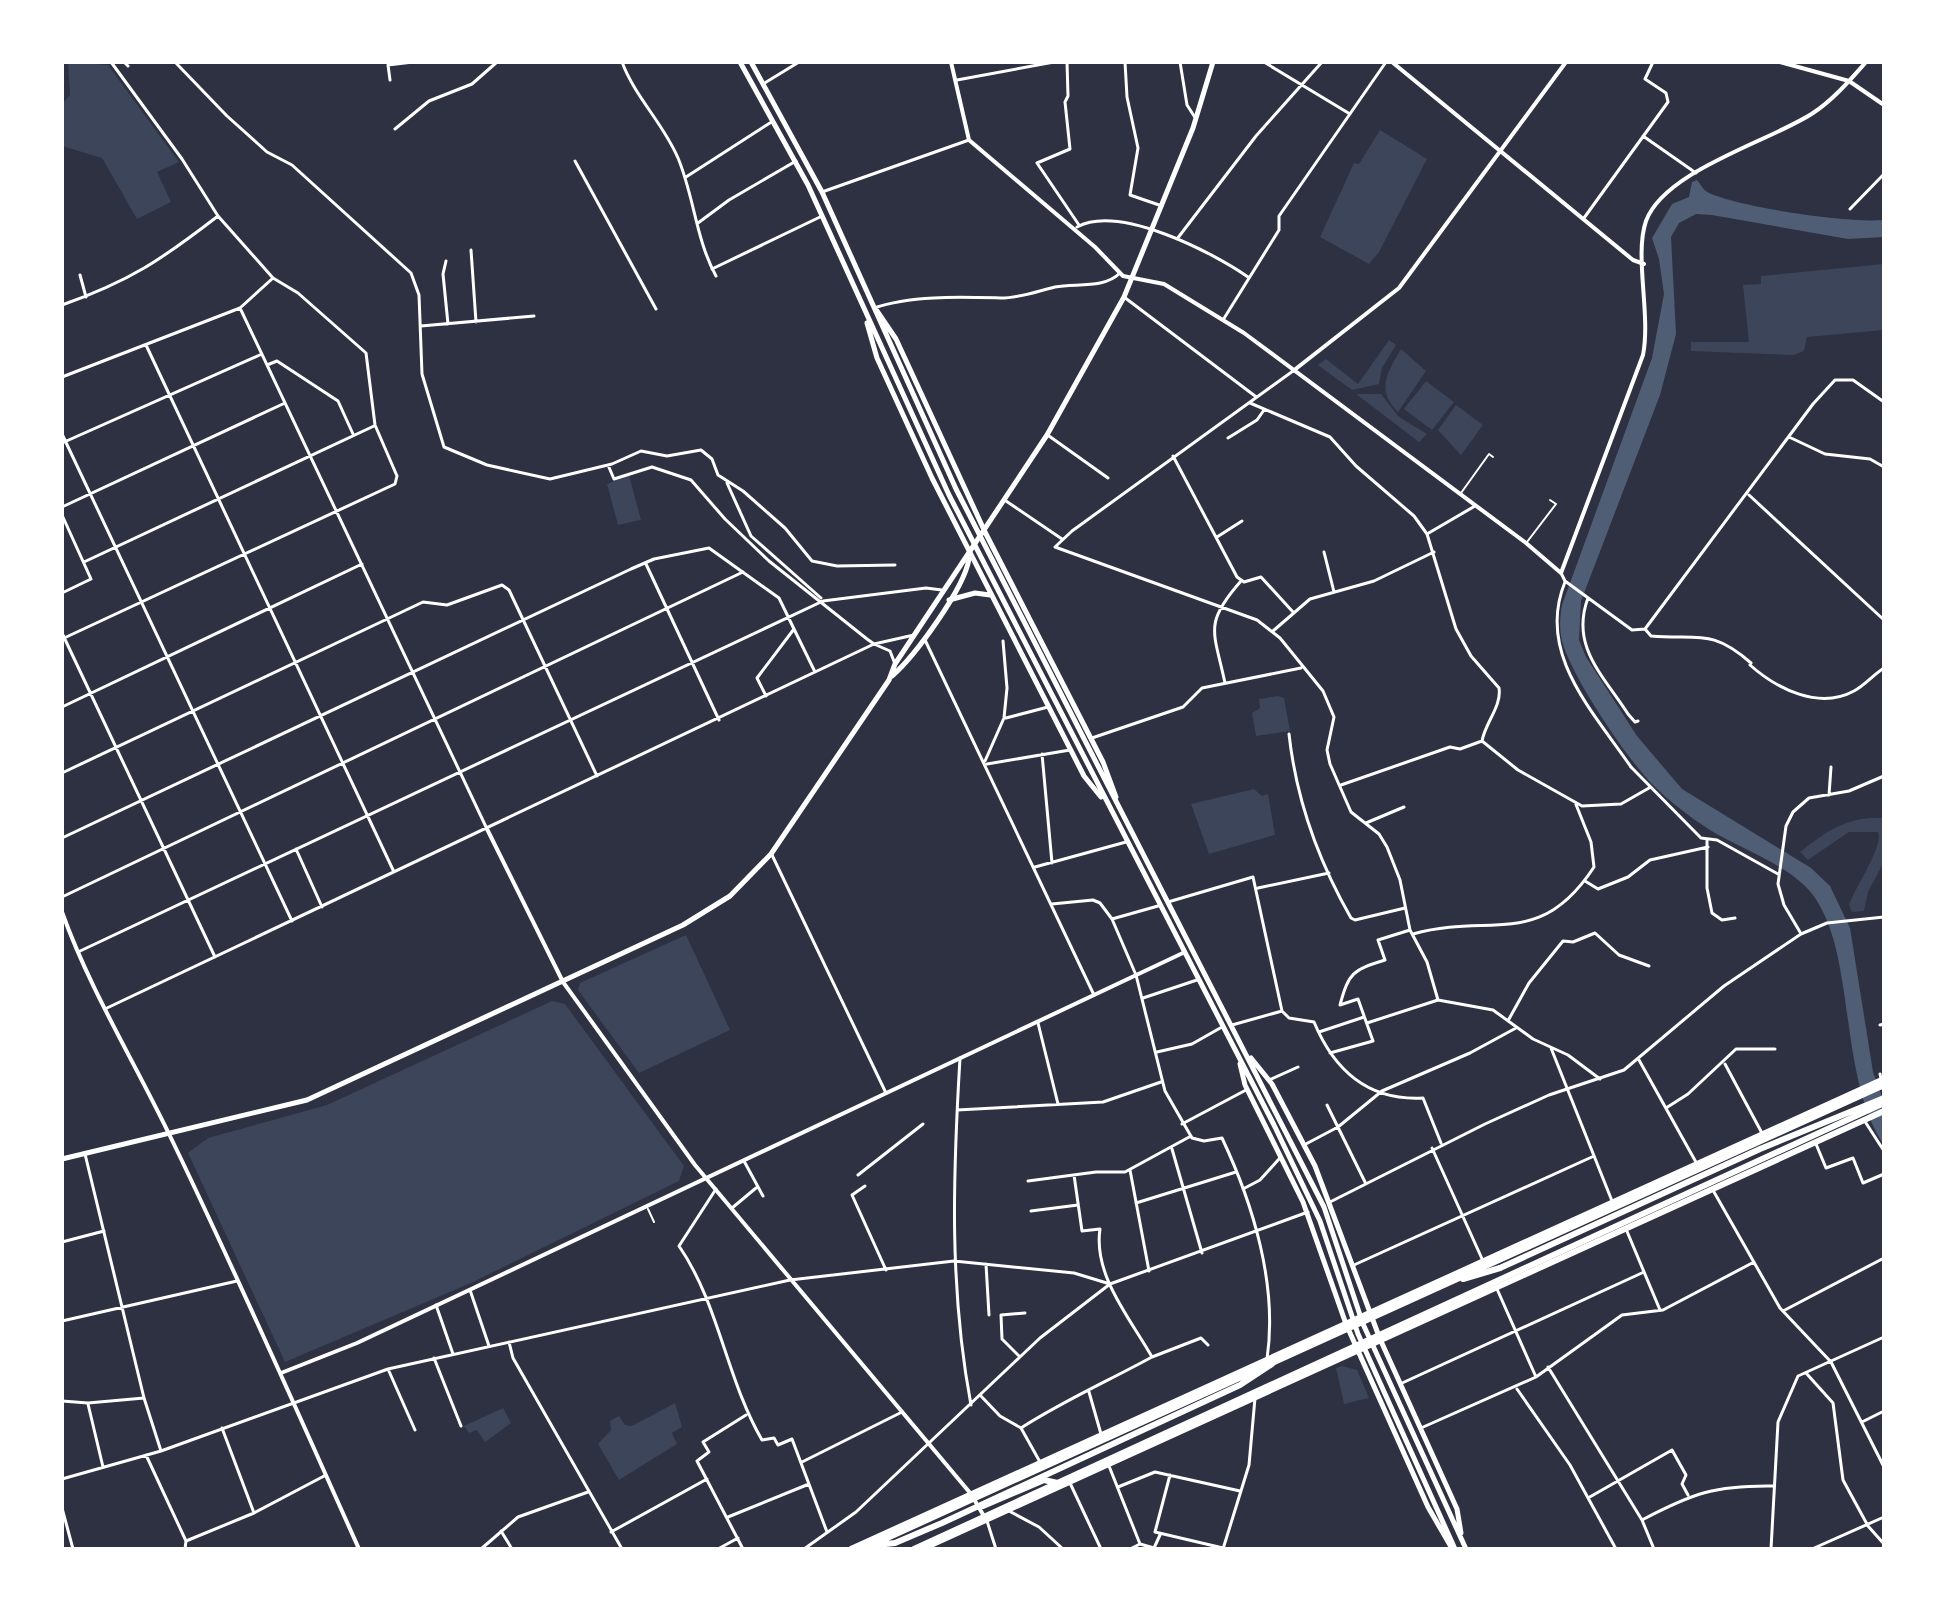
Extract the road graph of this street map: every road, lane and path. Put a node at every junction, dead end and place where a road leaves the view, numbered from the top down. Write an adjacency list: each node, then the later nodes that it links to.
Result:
1 (111, 62): 46 (street)
2 (124, 62): 24 (street)
3 (175, 62): 74 (street)
4 (413, 62): 25 (street)
5 (497, 62): 34 (street)
6 (622, 62): 42 (street)
7 (740, 62): 33 (main road)
8 (751, 62): 29 (main road)
9 (799, 62): 29 (street)
10 (951, 62): 26 (street)
11 (1054, 62): 26 (street)
12 (1067, 62): 50 (street)
13 (1125, 62): 44 (street)
14 (1180, 62): 32 (street)
15 (1213, 62): 32 (main road)
16 (1264, 62): 28 (street)
17 (1322, 62): 28 (street)
18 (1378, 62): 23 (street)
19 (1566, 62): 37 (street)
20 (1653, 62): 35 (street)
21 (1780, 62): 27 (street)
22 (1866, 62): 27 (street)
23 (1387, 63): 31 (street); 37 (street)
24 (128, 66)
25 (390, 80)
26 (957, 80): 36 (street)
27 (1849, 81): 30 (street); 40 (street)
28 (1301, 83): 31 (street); 52 (street)
29 (763, 84): 43 (main road)
30 (1884, 105)
31 (1350, 114): 60 (street)
32 (1196, 119): 44 (main road)
33 (773, 121): 39 (main road); 42 (street)
34 (395, 129)
35 (1643, 136): 40 (street); 48 (street)
36 (969, 140): 43 (street); 50 (street)
37 (1499, 150): 48 (street); 78 (street)
38 (575, 161): 68 (street)
39 (796, 161): 47 (main road); 49 (street)
40 (1696, 174): 55 (street)
41 (1884, 174): 45 (street)
42 (686, 177): 49 (street)
43 (822, 192): 67 (main road)
44 (1162, 206): 51 (main road)
45 (1850, 209)
46 (218, 216): 61 (street); 63 (street)
47 (822, 216): 56 (street); 69 (main road)
48 (1583, 220): 55 (street)
49 (698, 223): 56 (street)
50 (1077, 228): 51 (street); 57 (street)
51 (1151, 231): 52 (street); 62 (main road)
52 (1177, 239): 60 (street)
53 (471, 250): 72 (street)
54 (446, 261): 73 (street)
55 (1644, 264): 127 (street)
56 (712, 269): 59 (street)
57 (1120, 273): 62 (street); 67 (street)
58 (80, 275): 63 (street)
59 (716, 276)
60 (1248, 277): 71 (street)
61 (273, 278): 66 (street); 86 (street)
62 (1131, 280): 64 (main road); 71 (street)
63 (86, 297): 65 (street)
64 (1124, 297): 81 (street); 89 (main road)
65 (62, 305)
66 (240, 308): 75 (street); 76 (street)
67 (873, 308): 112 (main road); 196 (main road)
68 (656, 309)
69 (866, 314): 121 (main road); 194 (main road)
70 (534, 316): 72 (street)
71 (1223, 320): 78 (street)
72 (476, 322): 73 (street)
73 (448, 324): 74 (street)
74 (421, 326): 97 (street)
75 (146, 345): 79 (street); 80 (street)
76 (262, 354): 77 (street); 80 (street)
77 (267, 365): 84 (street); 88 (street)
78 (1293, 371): 81 (street); 103 (street)
79 (62, 377)
80 (170, 397): 92 (street); 93 (street)
81 (1256, 397): 82 (street)
82 (1249, 402): 85 (street); 95 (street)
83 (1884, 402): 90 (street)
84 (285, 403): 93 (street); 94 (street)
85 (1264, 410): 91 (street); 113 (street)
86 (375, 425): 88 (street); 109 (street)
87 (62, 434): 92 (street)
88 (353, 435): 94 (street)
89 (1047, 435): 99 (street); 105 (main road)
90 (1789, 437): 98 (street); 101 (street)
91 (1228, 438)
92 (64, 442): 102 (street)
93 (193, 445): 102 (street); 104 (street)
94 (310, 455): 104 (street); 109 (street)
95 (1173, 456): 114 (street); 115 (street)
96 (1493, 457): 103 (lane)
97 (608, 465): 100 (street); 136 (street)
98 (1884, 467)
99 (1108, 478)
100 (726, 481): 125 (street); 136 (street)
101 (1747, 493): 145 (street); 147 (street)
102 (90, 494): 108 (street); 117 (street)
103 (1460, 494): 107 (street)
104 (218, 499): 117 (street); 120 (street)
105 (1004, 500): 112 (main road); 115 (street)
106 (1550, 500): 116 (lane)
107 (1476, 506): 113 (street); 116 (street)
108 (62, 507)
109 (335, 510): 120 (street); 124 (street)
110 (62, 515): 122 (street)
111 (1242, 521): 114 (street)
112 (985, 532): 121 (main road); 177 (main road)
113 (1427, 534): 119 (street)
114 (1217, 537): 128 (street)
115 (1062, 539): 138 (street)
116 (1526, 543): 127 (street)
117 (115, 547): 122 (street); 137 (street)
118 (1324, 552): 131 (street)
119 (1434, 552): 131 (street); 178 (street)
120 (244, 553): 137 (street); 139 (street)
121 (970, 554): 130 (main road); 133 (main road); 135 (main road)
122 (84, 562): 132 (street)
123 (645, 563): 126 (street); 140 (street); 144 (street)
124 (362, 564): 139 (street); 143 (street)
125 (895, 565)
126 (743, 572): 140 (street); 142 (street)
127 (1561, 573): 129 (street)
128 (1241, 581): 138 (street); 141 (street)
129 (1566, 582): 134 (street); 191 (street)
130 (945, 592): 136 (street); 149 (main road)
131 (1334, 592): 141 (street)
132 (62, 593)
133 (991, 596): 135 (main road); 168 (main road)
134 (1587, 597): 147 (street); 175 (street)
135 (949, 600): 151 (main road)
136 (823, 601): 142 (street); 153 (street)
137 (141, 602): 150 (street); 154 (street)
138 (1218, 607): 148 (street); 164 (street)
139 (270, 608): 154 (street); 156 (street)
140 (667, 609): 155 (street); 158 (street)
141 (1293, 612): 148 (street)
142 (788, 616): 146 (street); 155 (street)
143 (388, 619): 144 (street); 156 (street); 161 (street)
144 (523, 620): 158 (street); 161 (street)
145 (1884, 620)
146 (794, 629): 162 (street); 166 (street)
147 (1645, 629): 160 (street)
148 (1273, 631): 159 (street)
149 (916, 635): 153 (street); 157 (main road)
150 (63, 637): 165 (street)
151 (923, 637): 163 (main road); 183 (street)
152 (1003, 641): 171 (street)
153 (874, 644): 157 (street); 162 (street)
154 (167, 657): 165 (street); 169 (street)
155 (692, 661): 173 (street); 174 (street)
156 (296, 663): 169 (street); 170 (street)
157 (895, 664): 163 (main road)
158 (546, 667): 172 (street); 173 (street)
159 (1301, 668): 164 (street); 190 (street)
160 (1884, 668)
161 (413, 672): 170 (street); 172 (street)
162 (815, 672): 166 (street)
163 (891, 677): 208 (main road)
164 (1225, 683): 177 (street)
165 (90, 694): 167 (street); 179 (street)
166 (766, 696): 174 (street)
167 (62, 707)
168 (1048, 707): 171 (street); 180 (main road)
169 (193, 711): 179 (street); 184 (street)
170 (321, 716): 182 (street); 184 (street)
171 (1004, 718): 183 (street)
172 (435, 719): 182 (street); 186 (street)
173 (570, 719): 186 (street); 189 (street)
174 (719, 720): 189 (street)
175 (1638, 721)
176 (1289, 734): 214 (street)
177 (1092, 739): 196 (main road)
178 (1482, 741): 190 (street); 195 (street)
179 (116, 747): 187 (street); 193 (street)
180 (1070, 750): 181 (street); 194 (main road)
181 (1042, 754): 183 (street); 209 (street)
182 (344, 762): 198 (street); 199 (street)
183 (986, 762): 211 (street)
184 (218, 763): 193 (street); 198 (street)
185 (1831, 767): 192 (street)
186 (460, 772): 199 (street); 201 (street)
187 (62, 773)
188 (1884, 776): 192 (street)
189 (597, 777): 201 (street)
190 (1341, 785): 200 (street)
191 (1649, 788): 195 (street); 203 (street)
192 (1829, 795): 213 (street)
193 (141, 801): 202 (street); 205 (street)
194 (1106, 801): 204 (main road)
195 (1575, 802): 215 (street)
196 (1118, 804): 219 (main road)
197 (1404, 807): 200 (street)
198 (240, 812): 205 (street); 210 (street)
199 (367, 815): 207 (street); 212 (street)
200 (1366, 823): 223 (street)
201 (487, 829): 212 (street); 238 (street)
202 (62, 838)
203 (1707, 839): 206 (street); 213 (street)
204 (1126, 842): 209 (street); 221 (main road)
205 (164, 847): 217 (street); 218 (street)
206 (1708, 847): 215 (street); 226 (street)
207 (296, 849): 210 (street); 222 (street)
208 (771, 854): 238 (main road); 269 (street)
209 (1052, 863): 211 (street)
210 (264, 864): 218 (street); 228 (street)
211 (1035, 867): 220 (street)
212 (394, 872): 222 (street)
213 (1778, 872): 230 (street)
214 (1329, 873): 216 (street); 223 (street)
215 (1585, 881): 229 (street)
216 (1257, 888): 219 (street); 243 (street)
217 (62, 897)
218 (189, 900): 232 (street); 234 (street)
219 (1168, 902): 231 (main road)
220 (1052, 904): 227 (street); 239 (street)
221 (1158, 906): 227 (street); 233 (main road)
222 (322, 907): 228 (street)
223 (1405, 908): 229 (street)
224 (62, 912): 232 (street)
225 (1884, 917): 230 (street)
226 (1735, 918)
227 (1112, 919): 236 (street)
228 (292, 921): 234 (street)
229 (1411, 932): 241 (street); 244 (street)
230 (1801, 934): 259 (street)
231 (1193, 948): 233 (street); 248 (main road)
232 (78, 952): 242 (street)
233 (1183, 953): 236 (street); 237 (main road)
234 (215, 957): 242 (street)
235 (1649, 966): 245 (street)
236 (1136, 975): 239 (street); 240 (street)
237 (1197, 980): 240 (street); 249 (main road)
238 (563, 982): 280 (main road); 301 (street)
239 (1094, 995): 246 (street)
240 (1143, 998): 254 (street)
241 (1438, 1000): 245 (street); 247 (street)
242 (107, 1008): 280 (street)
243 (1282, 1011): 248 (street); 251 (street)
244 (1365, 1017): 247 (street); 251 (street)
245 (1509, 1019): 250 (street)
246 (1037, 1021): 258 (street); 271 (street)
247 (1367, 1023): 255 (street)
248 (1232, 1025): 256 (main road)
249 (1222, 1027): 254 (street); 257 (main road)
250 (1517, 1028): 252 (street); 268 (street)
251 (1319, 1032): 255 (street)
252 (1551, 1048): 262 (street); 266 (street)
253 (1775, 1049): 260 (street)
254 (1157, 1052): 265 (street)
255 (1330, 1053): 268 (street)
256 (1248, 1055): 263 (main road); 430 (main road)
257 (1238, 1057): 267 (main road); 452 (main road)
258 (960, 1058): 269 (street); 274 (street)
259 (1639, 1060): 262 (street); 273 (street)
260 (1724, 1063): 273 (street); 281 (street)
261 (1298, 1067): 263 (street)
262 (1600, 1079): 266 (street)
263 (1269, 1080): 285 (main road)
264 (1881, 1080): 270 (street); 281 (highway); 434 (highway)
265 (1163, 1081): 271 (street); 278 (street)
266 (1568, 1089): 284 (street); 291 (street)
267 (1247, 1090): 278 (street); 292 (main road)
268 (1382, 1091): 279 (street); 284 (street)
269 (886, 1093): 294 (street)
270 (1884, 1098): 310 (highway); 335 (highway); 447 (highway)
271 (1058, 1104): 274 (street)
272 (1327, 1105): 279 (street)
273 (1666, 1108): 295 (street)
274 (957, 1110): 328 (street)
275 (1884, 1111): 276 (highway)
276 (1865, 1120): 283 (highway); 289 (street)
277 (923, 1124): 299 (street)
278 (1182, 1124): 282 (street)
279 (1338, 1127): 285 (street); 303 (street)
280 (169, 1134): 290 (main road); 337 (street)
281 (1763, 1135): 295 (highway)
282 (1191, 1136): 286 (street); 297 (street)
283 (1815, 1142): 298 (street); 310 (highway)
284 (1441, 1143): 288 (street)
285 (1304, 1145): 312 (main road)
286 (1171, 1147): 296 (street); 308 (street)
287 (1724, 1147): 304 (street)
288 (1432, 1148): 303 (street); 320 (street)
289 (1884, 1151)
290 (85, 1154): 293 (main road); 323 (street)
291 (1594, 1156): 314 (street); 320 (street)
292 (1282, 1158): 309 (street); 319 (main road)
293 (62, 1159)
294 (744, 1161): 301 (street); 306 (street)
295 (1698, 1165): 310 (street); 314 (highway)
296 (1130, 1170): 300 (street); 313 (street)
297 (1236, 1172): 308 (street); 309 (street)
298 (1884, 1174)
299 (858, 1175)
300 (1074, 1175): 302 (street); 315 (street)
301 (706, 1178): 307 (street); 316 (street)
302 (1028, 1181)
303 (1365, 1182): 312 (street)
304 (1741, 1182)
305 (865, 1186): 333 (street)
306 (756, 1188): 311 (street); 317 (street)
307 (716, 1189): 317 (street); 343 (street)
308 (1182, 1189): 313 (street); 326 (street)
309 (1243, 1189): 324 (street)
310 (1712, 1189): 322 (highway); 329 (street)
311 (763, 1196)
312 (1330, 1202): 332 (main road)
313 (1136, 1203): 334 (street)
314 (1613, 1204): 330 (highway)
315 (1078, 1205): 318 (street); 339 (street)
316 (647, 1207): 321 (lane); 341 (street)
317 (732, 1208): 338 (street)
318 (1031, 1211)
319 (1308, 1212): 324 (street); 352 (main road)
320 (1462, 1215): 330 (street); 332 (street)
321 (654, 1222)
322 (1626, 1229): 336 (street); 340 (highway)
323 (104, 1231): 325 (street); 345 (street)
324 (1257, 1234): 326 (street); 365 (street)
325 (62, 1242)
326 (1202, 1253): 334 (street)
327 (1884, 1258): 347 (street)
328 (954, 1261): 331 (street); 333 (street); 382 (street)
329 (1754, 1262): 346 (street); 347 (street)
330 (1484, 1263): 335 (street); 342 (highway)
331 (986, 1264): 339 (street); 350 (street)
332 (1353, 1265): 349 (main road)
333 (886, 1270): 338 (street)
334 (1149, 1271): 339 (street)
335 (1488, 1271): 340 (street); 342 (highway)
336 (1644, 1272): 346 (street); 353 (street)
337 (238, 1280): 345 (street); 370 (street)
338 (790, 1280): 343 (street); 384 (street)
339 (1110, 1284): 362 (street); 363 (street)
340 (1496, 1288): 353 (street); 355 (highway)
341 (470, 1290): 344 (street); 359 (street)
342 (1417, 1292): 349 (highway)
343 (707, 1297): 357 (street); 385 (street)
344 (436, 1305): 361 (street); 370 (street)
345 (122, 1308): 351 (street); 377 (street)
346 (1660, 1310): 368 (street)
347 (1783, 1311): 366 (street)
348 (1025, 1313): 362 (street)
349 (1370, 1313): 352 (highway); 355 (main road)
350 (989, 1315)
351 (62, 1321)
352 (1346, 1324): 356 (highway); 360 (main road)
353 (1515, 1332): 372 (street); 373 (street)
354 (1884, 1337): 366 (street)
355 (1380, 1339): 360 (highway); 373 (main road)
356 (1310, 1340): 365 (highway); 434 (highway)
357 (509, 1342): 359 (street); 411 (street)
358 (1208, 1345): 363 (street)
359 (489, 1346): 361 (street)
360 (1357, 1349): 367 (highway); 452 (main road)
361 (453, 1354): 364 (street)
362 (1020, 1357): 376 (street)
363 (1152, 1357): 375 (street)
364 (434, 1358): 369 (street); 387 (street)
365 (1267, 1359): 392 (highway)
366 (1831, 1362): 371 (street); 386 (street)
367 (1324, 1365): 378 (highway); 447 (highway)
368 (1548, 1367): 372 (street); 405 (street)
369 (388, 1369): 379 (street); 391 (street)
370 (281, 1373): 379 (street)
371 (1806, 1373): 408 (street); 423 (street)
372 (1536, 1377): 374 (street)
373 (1400, 1384): 390 (main road)
374 (1516, 1387): 390 (street); 414 (street)
375 (1089, 1392): 389 (street); 392 (street)
376 (980, 1395): 382 (street); 389 (street)
377 (144, 1398): 381 (street); 394 (street)
378 (1255, 1398): 398 (highway); 410 (street)
379 (293, 1400): 388 (street); 401 (street)
380 (62, 1401): 381 (street)
381 (88, 1403): 399 (street)
382 (971, 1405): 393 (street)
383 (1884, 1411): 386 (street)
384 (902, 1412): 393 (street); 396 (street)
385 (747, 1414): 396 (street); 404 (street)
386 (1861, 1422): 400 (street)
387 (461, 1426)
388 (222, 1428): 394 (street); 418 (street)
389 (1021, 1428): 397 (street)
390 (1420, 1429): 430 (main road)
391 (415, 1430)
392 (1101, 1435): 397 (highway)
393 (929, 1445): 412 (street); 427 (street)
394 (161, 1451): 395 (street)
395 (146, 1455): 399 (street); 431 (street)
396 (802, 1462): 406 (street)
397 (1040, 1462): 412 (highway)
398 (1109, 1466): 407 (highway); 409 (street)
399 (103, 1467): 403 (street)
400 (1884, 1467)
401 (326, 1475): 418 (street); 438 (street)
402 (1170, 1475): 409 (street); 410 (street); 428 (street)
403 (62, 1479)
404 (707, 1479): 419 (street); 426 (street)
405 (1618, 1479): 413 (street); 414 (street); 421 (street)
406 (809, 1484): 419 (street); 427 (street)
407 (1068, 1484): 415 (highway); 417 (highway); 450 (street)
408 (1774, 1486): 413 (street); 456 (street)
409 (1118, 1487): 432 (street)
410 (1240, 1491): 435 (street)
411 (588, 1492): 425 (street); 426 (street)
412 (971, 1494): 415 (street); 424 (highway)
413 (1688, 1495): 421 (street)
414 (1588, 1498): 454 (street)
415 (978, 1506): 422 (street); 424 (highway)
416 (62, 1508): 436 (street)
417 (1009, 1511): 422 (highway); 449 (street)
418 (254, 1513): 431 (street)
419 (728, 1517): 429 (street)
420 (1884, 1517): 423 (street)
421 (1642, 1520): 455 (street)
422 (987, 1521): 447 (highway); 448 (street)
423 (1868, 1526): 433 (street); 457 (street)
424 (897, 1528): 445 (highway)
425 (501, 1531): 439 (street); 440 (street)
426 (611, 1532): 441 (street)
427 (827, 1532): 444 (street)
428 (1161, 1534): 432 (street); 435 (street)
429 (738, 1538): 442 (street); 443 (street)
430 (1462, 1540): 453 (main road)
431 (186, 1541): 437 (street)
432 (1140, 1544): 451 (street)
433 (1884, 1544)
434 (872, 1545): 446 (highway)
435 (1223, 1548)
436 (73, 1549)
437 (185, 1549)
438 (359, 1549)
439 (481, 1549)
440 (512, 1549)
441 (622, 1549)
442 (718, 1549)
443 (743, 1549)
444 (804, 1549)
445 (851, 1549)
446 (863, 1549)
447 (920, 1549)
448 (996, 1549)
449 (1063, 1549)
450 (1101, 1549)
451 (1130, 1549)
452 (1454, 1549)
453 (1466, 1549)
454 (1616, 1549)
455 (1654, 1549)
456 (1771, 1549)
457 (1812, 1549)

